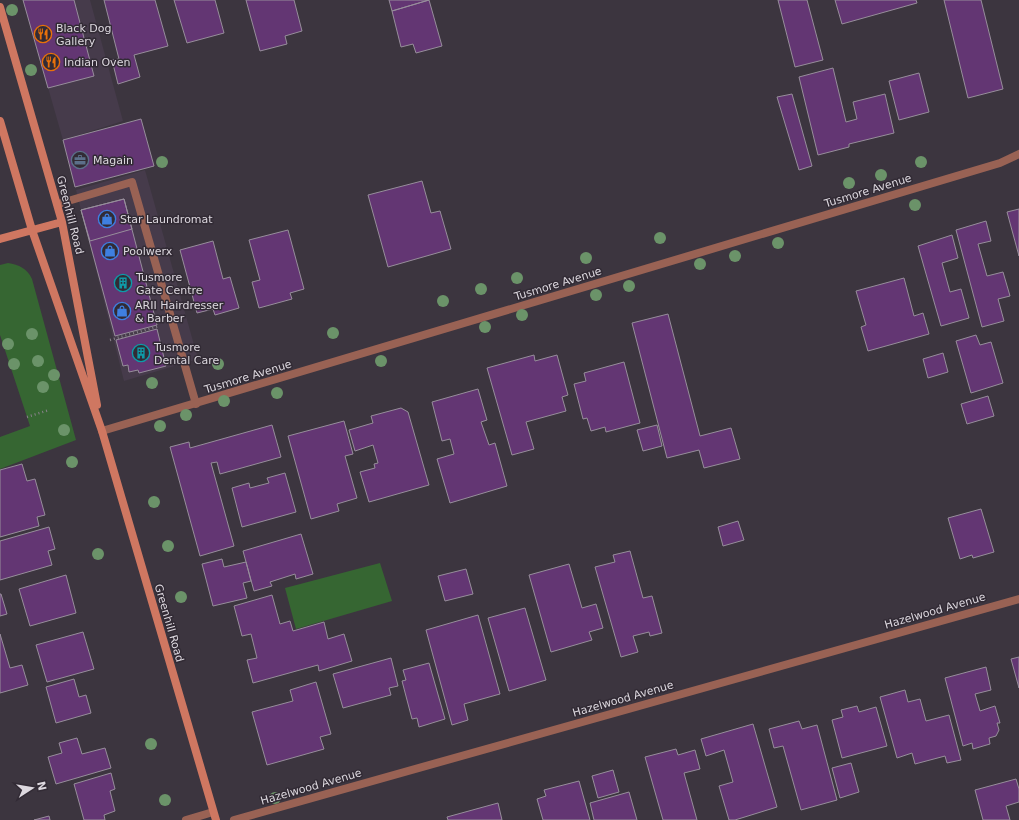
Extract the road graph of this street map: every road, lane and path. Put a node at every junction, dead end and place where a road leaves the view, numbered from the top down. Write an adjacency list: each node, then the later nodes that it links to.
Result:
1 (0, 7): 4 (main road, Greenhill Road)
2 (0, 121): 6 (main road, Greenhill Road)
3 (1019, 154): 10 (street, Tusmore Avenue)
4 (58, 204): 5 (main road, Greenhill Road); 10 (street)
5 (62, 222): 6 (main road); 13 (main road, Greenhill Road)
6 (32, 230): 7 (main road); 13 (main road, Greenhill Road)
7 (0, 239)
8 (159, 326): 9 (path)
9 (110, 340)
10 (196, 404): 13 (street, Tusmore Avenue)
11 (49, 410): 12 (path)
12 (27, 417)
13 (102, 431): 15 (main road, Greenhill Road)
14 (1019, 599): 17 (street, Hazelwood Avenue)
15 (214, 816): 16 (street)
16 (186, 820)
17 (234, 820)

